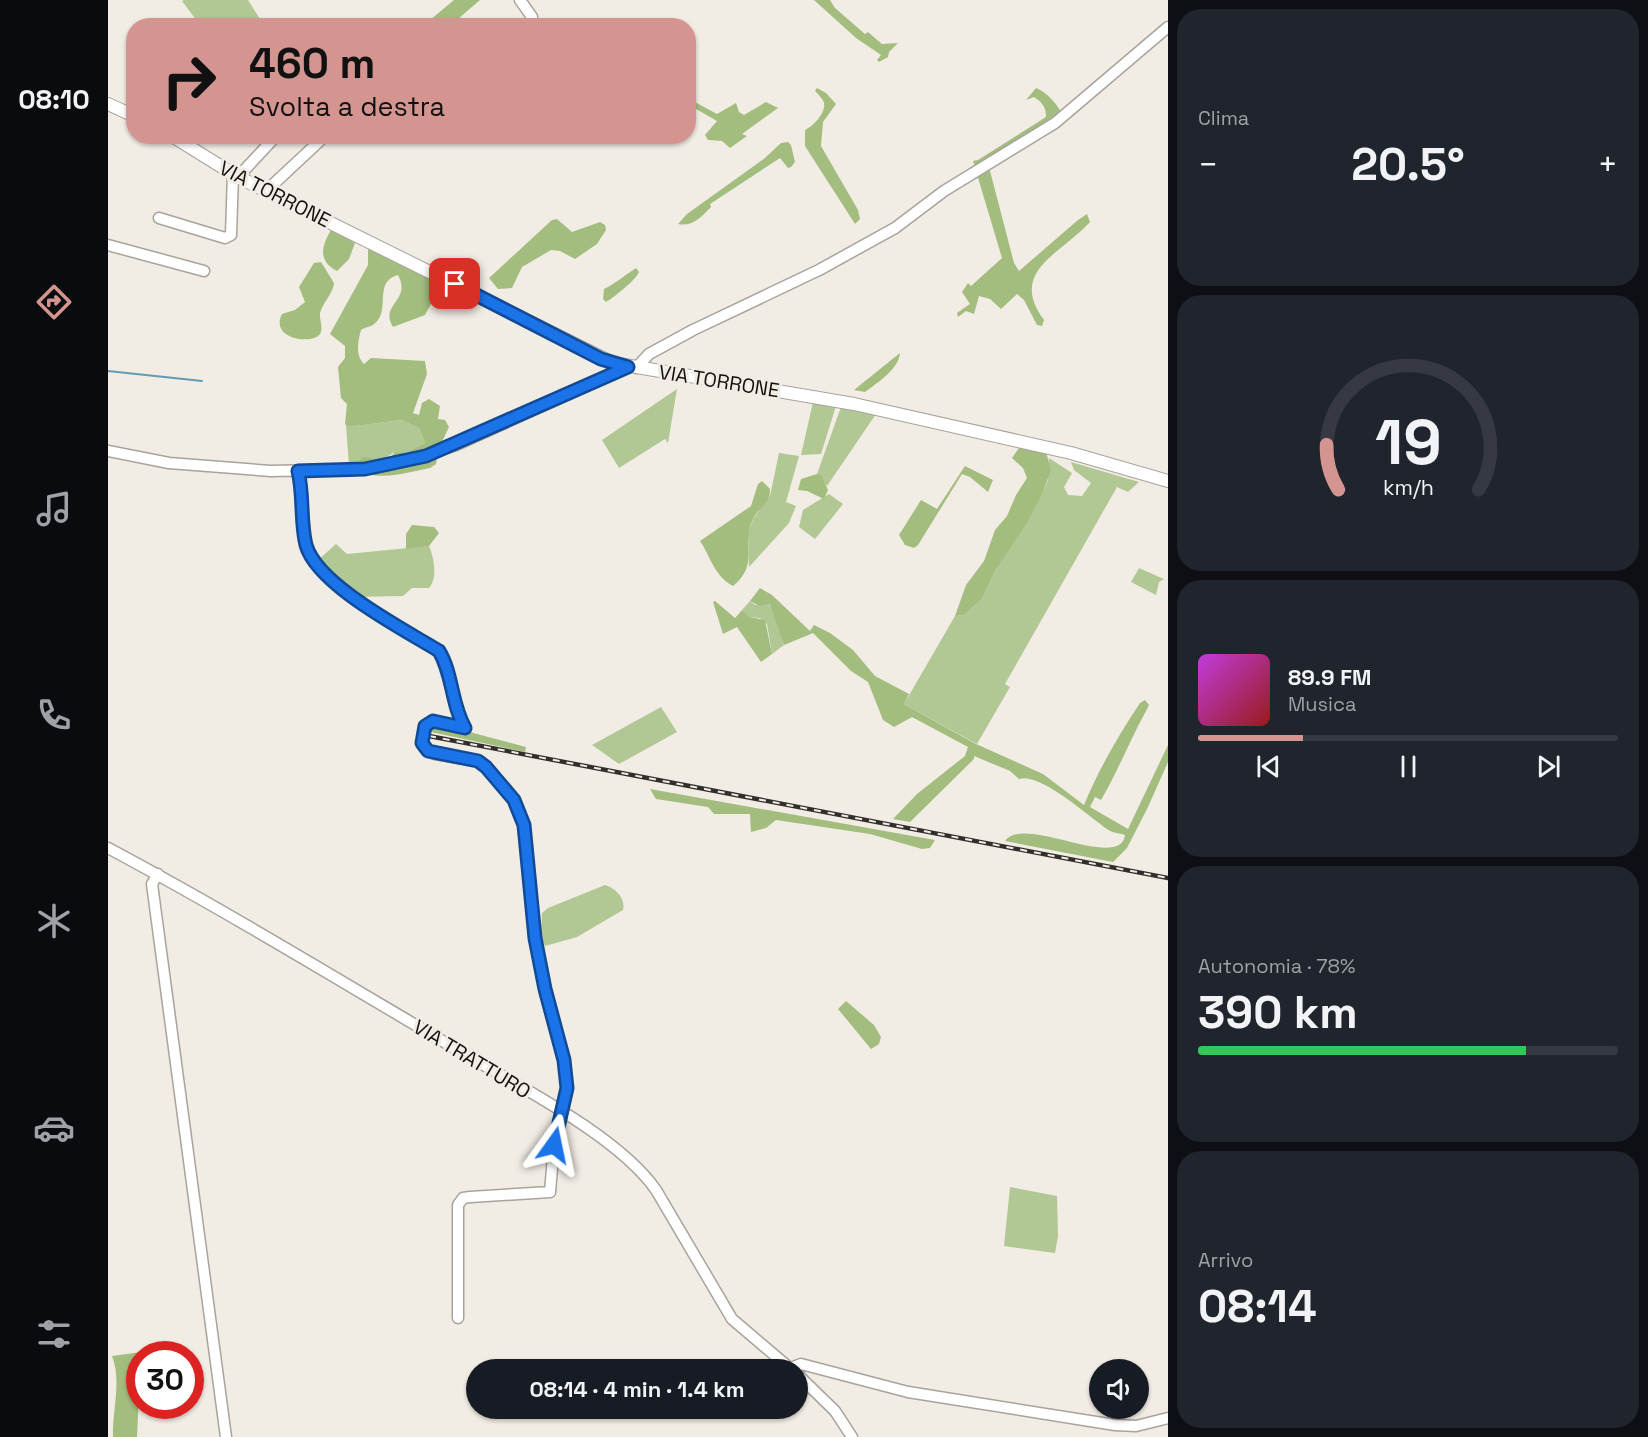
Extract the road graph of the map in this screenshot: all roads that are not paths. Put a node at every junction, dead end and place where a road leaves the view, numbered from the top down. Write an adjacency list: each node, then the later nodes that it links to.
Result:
1 (520, 0): 2 (street)
2 (532, 17)
3 (1168, 27): 14 (street)
4 (108, 104): 5 (main road)
5 (126, 112)
6 (188, 144): 9 (main road, VIA TORRONE)
7 (268, 144): 9 (street)
8 (316, 144): 10 (street)
9 (235, 175): 10 (main road, VIA TORRONE); 11 (street)
10 (266, 191): 14 (main road, VIA TORRONE)
11 (159, 218)
12 (108, 245): 13 (street)
13 (204, 271)
14 (632, 368): 16 (street); 17 (main road, VIA TORRONE)
15 (108, 451): 16 (street)
16 (298, 471): 20 (street)
17 (1168, 481)
18 (108, 848): 19 (street, VIA TRATTURO)
19 (158, 874): 20 (street, VIA TRATTURO); 26 (street)
20 (561, 1112): 21 (street); 22 (street, VIA TRATTURO)
21 (458, 1318)
22 (780, 1359)
23 (808, 1366): 25 (street)
24 (808, 1385): 27 (street, VIA TRATTURO)
25 (1168, 1418)
26 (226, 1437)
27 (852, 1437)

